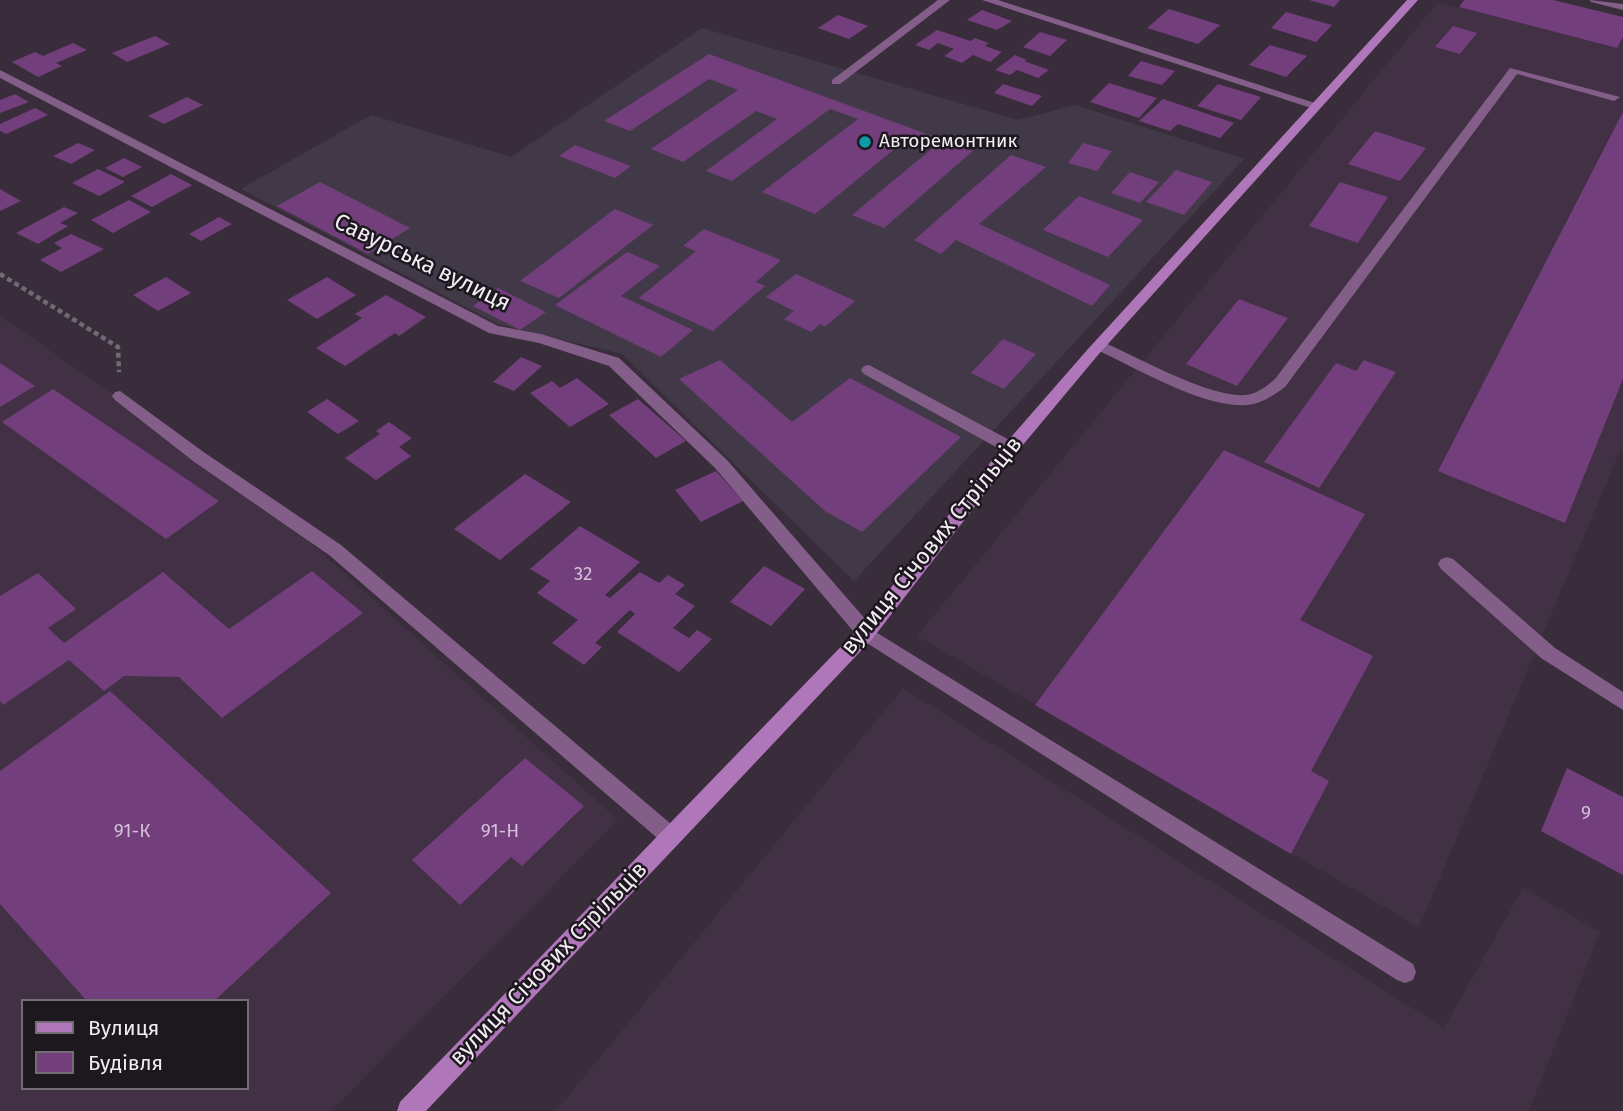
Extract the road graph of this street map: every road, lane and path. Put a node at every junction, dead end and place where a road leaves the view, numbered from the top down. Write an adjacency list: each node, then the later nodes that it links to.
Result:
1 (945, 0): 7 (street)
2 (987, 0): 9 (street)
3 (1413, 0): 9 (street, вулиця Січових Стрільців)
4 (1595, 0): 5 (street)
5 (1623, 7)
6 (0, 72): 16 (street, Савурська вулиця)
7 (836, 82)
8 (1614, 97): 11 (street)
9 (1315, 105): 11 (street, вулиця Січових Стрільців)
10 (0, 274): 13 (path)
11 (1100, 346): 14 (street, вулиця Січових Стрільців)
12 (869, 370): 14 (street)
13 (120, 396): 18 (street)
14 (1011, 447): 16 (street, вулиця Січових Стрільців)
15 (1447, 564): 17 (street)
16 (866, 633): 18 (street, вулиця Січових Стрільців); 19 (street, Савурська вулиця)
17 (1623, 702)
18 (670, 836): 20 (street, вулиця Січових Стрільців)
19 (1405, 972)
20 (408, 1111)

